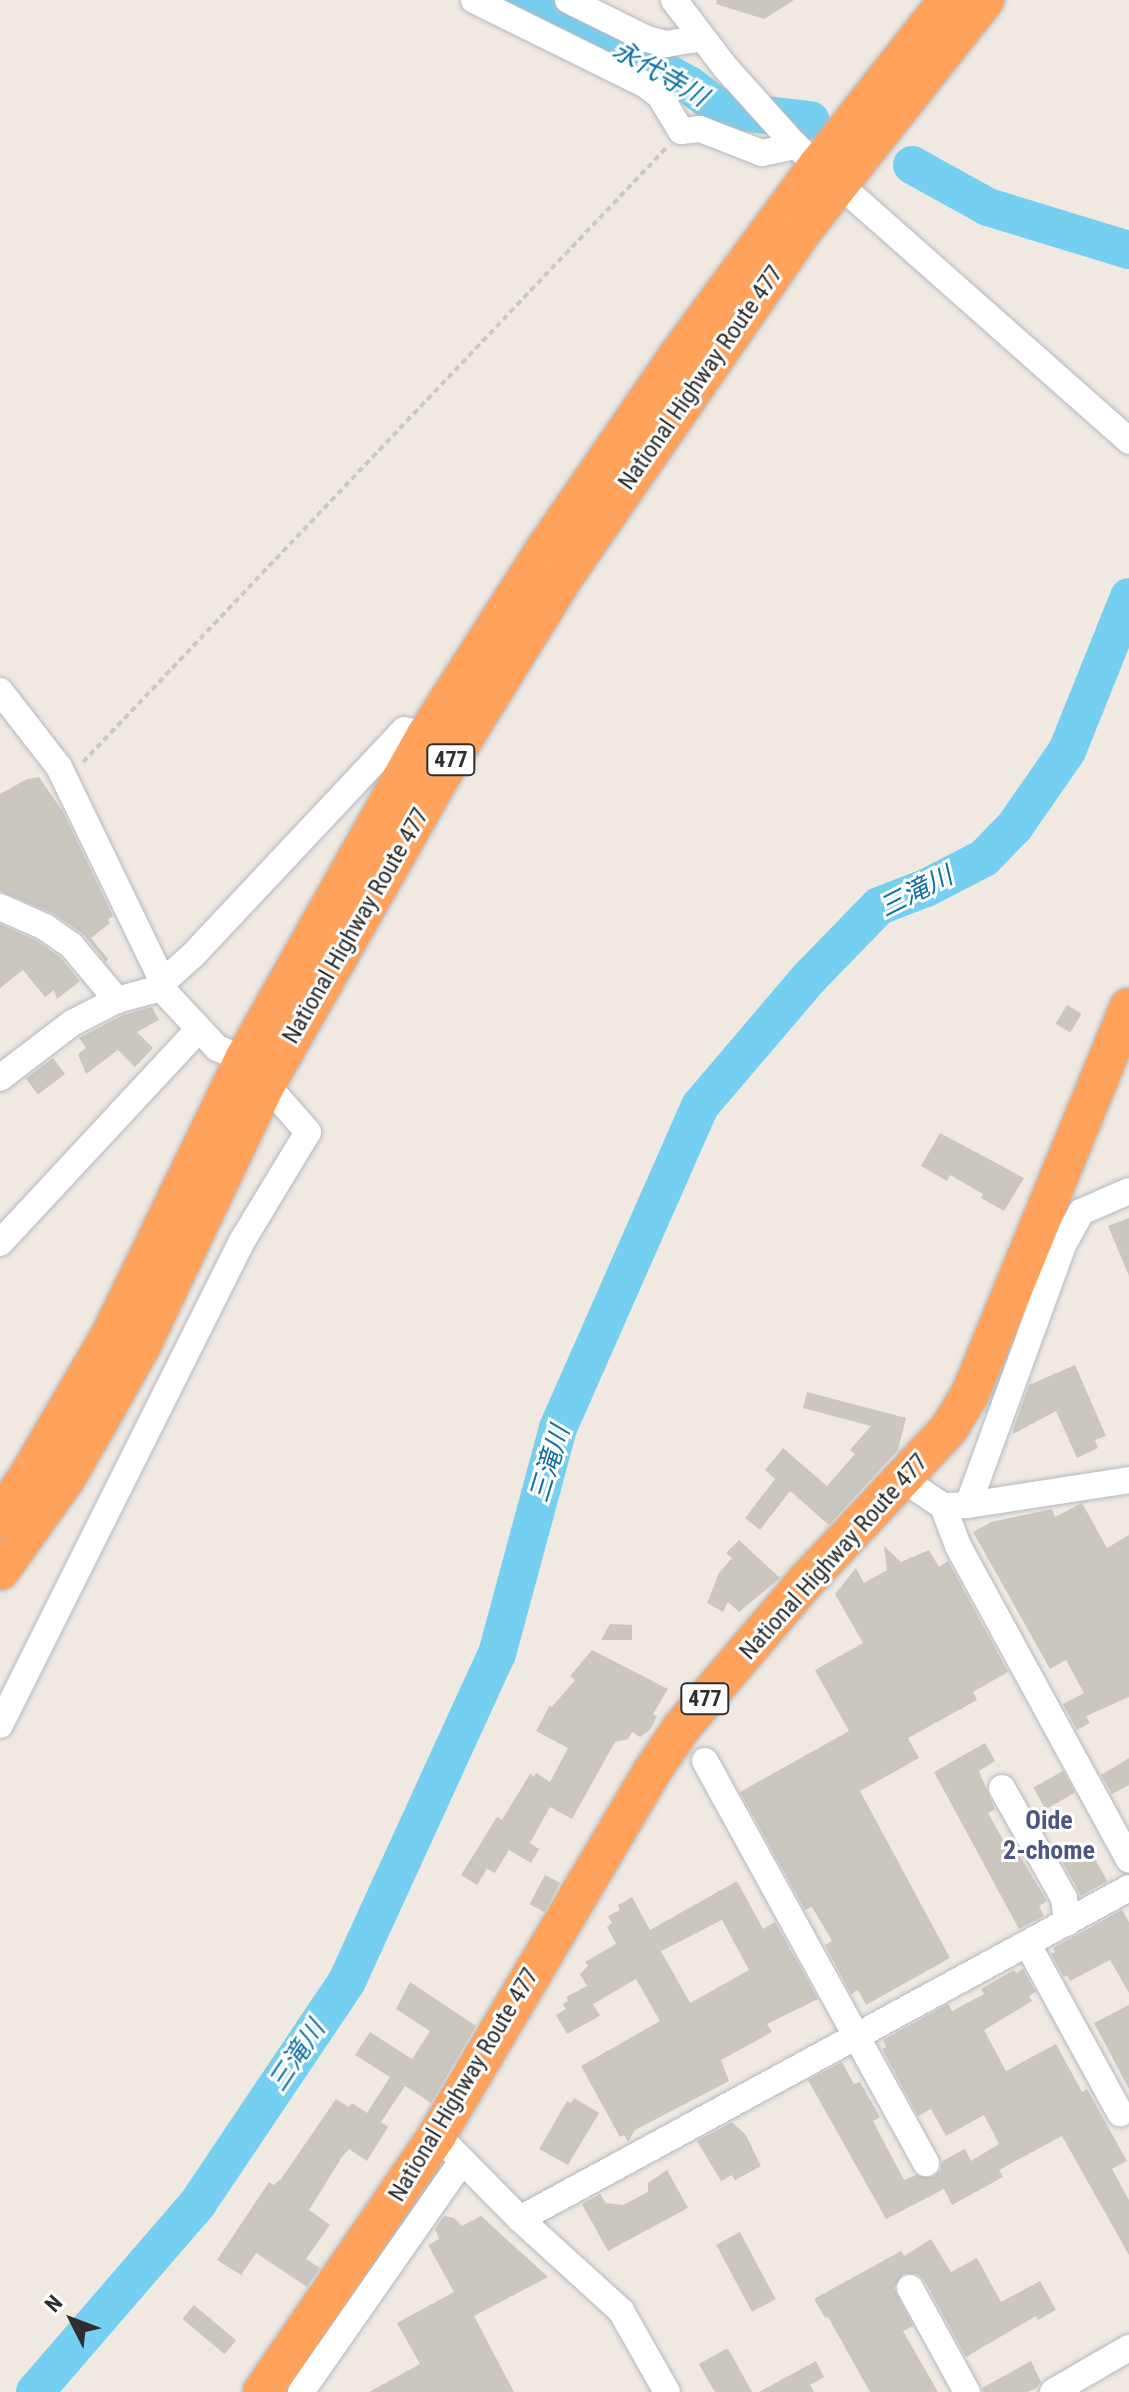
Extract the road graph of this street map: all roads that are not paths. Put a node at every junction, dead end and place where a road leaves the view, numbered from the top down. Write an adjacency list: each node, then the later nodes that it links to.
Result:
1 (474, 0): 7 (street)
2 (568, 0): 6 (street)
3 (674, 0): 6 (street)
4 (948, 0): 7 (highway, National Highway Route 477 / 477)
5 (985, 0): 7 (highway, National Highway Route 477 / 477)
6 (703, 38): 7 (street)
7 (811, 158): 8 (street); 10 (highway, National Highway Route 477 / 477); 16 (highway, National Highway Route 477 / 477)
8 (1129, 441)
9 (0, 691): 12 (street)
10 (426, 735): 12 (street); 16 (highway, National Highway Route 477 / 477)
11 (0, 907): 13 (street)
12 (162, 985): 13 (street); 15 (street)
13 (117, 1000): 17 (street)
14 (1129, 1007): 20 (highway, National Highway Route 477 / 477)
15 (198, 1030): 16 (street); 19 (street)
16 (254, 1073): 23 (highway, National Highway Route 477 / 477); 24 (highway, National Highway Route 477 / 477); 25 (street)
17 (0, 1078)
18 (1129, 1191): 22 (street)
19 (0, 1243)
20 (904, 1480): 22 (street); 34 (highway, National Highway Route 477 / 477)
21 (1129, 1480): 22 (street)
22 (956, 1505): 28 (street)
23 (0, 1516)
24 (0, 1571)
25 (0, 1725)
26 (705, 1761): 32 (street)
27 (1002, 1788): 30 (street)
28 (1129, 1859)
29 (1129, 1888): 30 (street)
30 (1067, 1923): 31 (street)
31 (1028, 1945): 32 (street); 33 (street)
32 (857, 2037): 35 (street); 36 (street)
33 (1120, 2113)
34 (450, 2148): 36 (street); 39 (highway, National Highway Route 477 / 477); 40 (street)
35 (926, 2163)
36 (520, 2219): 41 (street)
37 (910, 2288): 42 (street)
38 (1129, 2348): 43 (street)
39 (262, 2392)
40 (301, 2392)
41 (667, 2392)
42 (967, 2392)
43 (1053, 2392)

